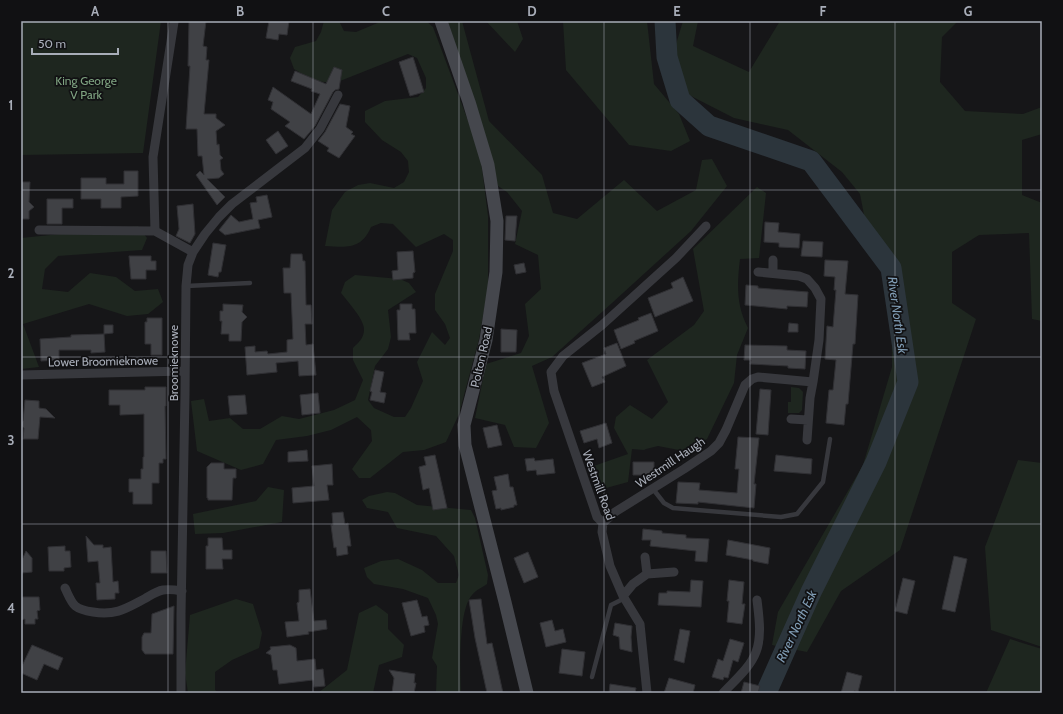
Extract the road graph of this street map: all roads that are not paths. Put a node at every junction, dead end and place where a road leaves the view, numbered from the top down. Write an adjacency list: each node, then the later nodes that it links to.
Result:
1 (441, 21): 31 (street, Polton Road)
2 (174, 22): 6 (street)
3 (338, 95): 7 (street, Broomieknowe)
4 (706, 226): 21 (street, Westmill Road)
5 (39, 230): 6 (street)
6 (155, 231): 7 (street)
7 (193, 252): 12 (street, Broomieknowe)
8 (773, 260): 10 (street)
9 (758, 272): 10 (street)
10 (773, 273): 15 (street)
11 (250, 283): 12 (lane)
12 (186, 286): 13 (street, Broomieknowe)
13 (185, 371): 14 (street, Lower Broomieknowe); 26 (street, Broomieknowe)
14 (21, 375)
15 (813, 382): 17 (street); 20 (street, Westmill Haugh)
16 (791, 419): 17 (street)
17 (808, 420): 19 (street)
18 (830, 439): 20 (lane)
19 (807, 440)
20 (653, 489): 21 (street, Westmill Haugh)
21 (603, 523): 27 (street, Westmill Road)
22 (645, 557): 24 (street)
23 (674, 572): 24 (street)
24 (647, 574): 27 (street)
25 (65, 588): 26 (street)
26 (182, 591): 30 (street, Broomieknowe)
27 (624, 597): 29 (lane); 32 (street, Westmill Road)
28 (757, 600): 33 (street)
29 (592, 677)
30 (181, 693)
31 (527, 693)
32 (647, 693)
33 (723, 693)

